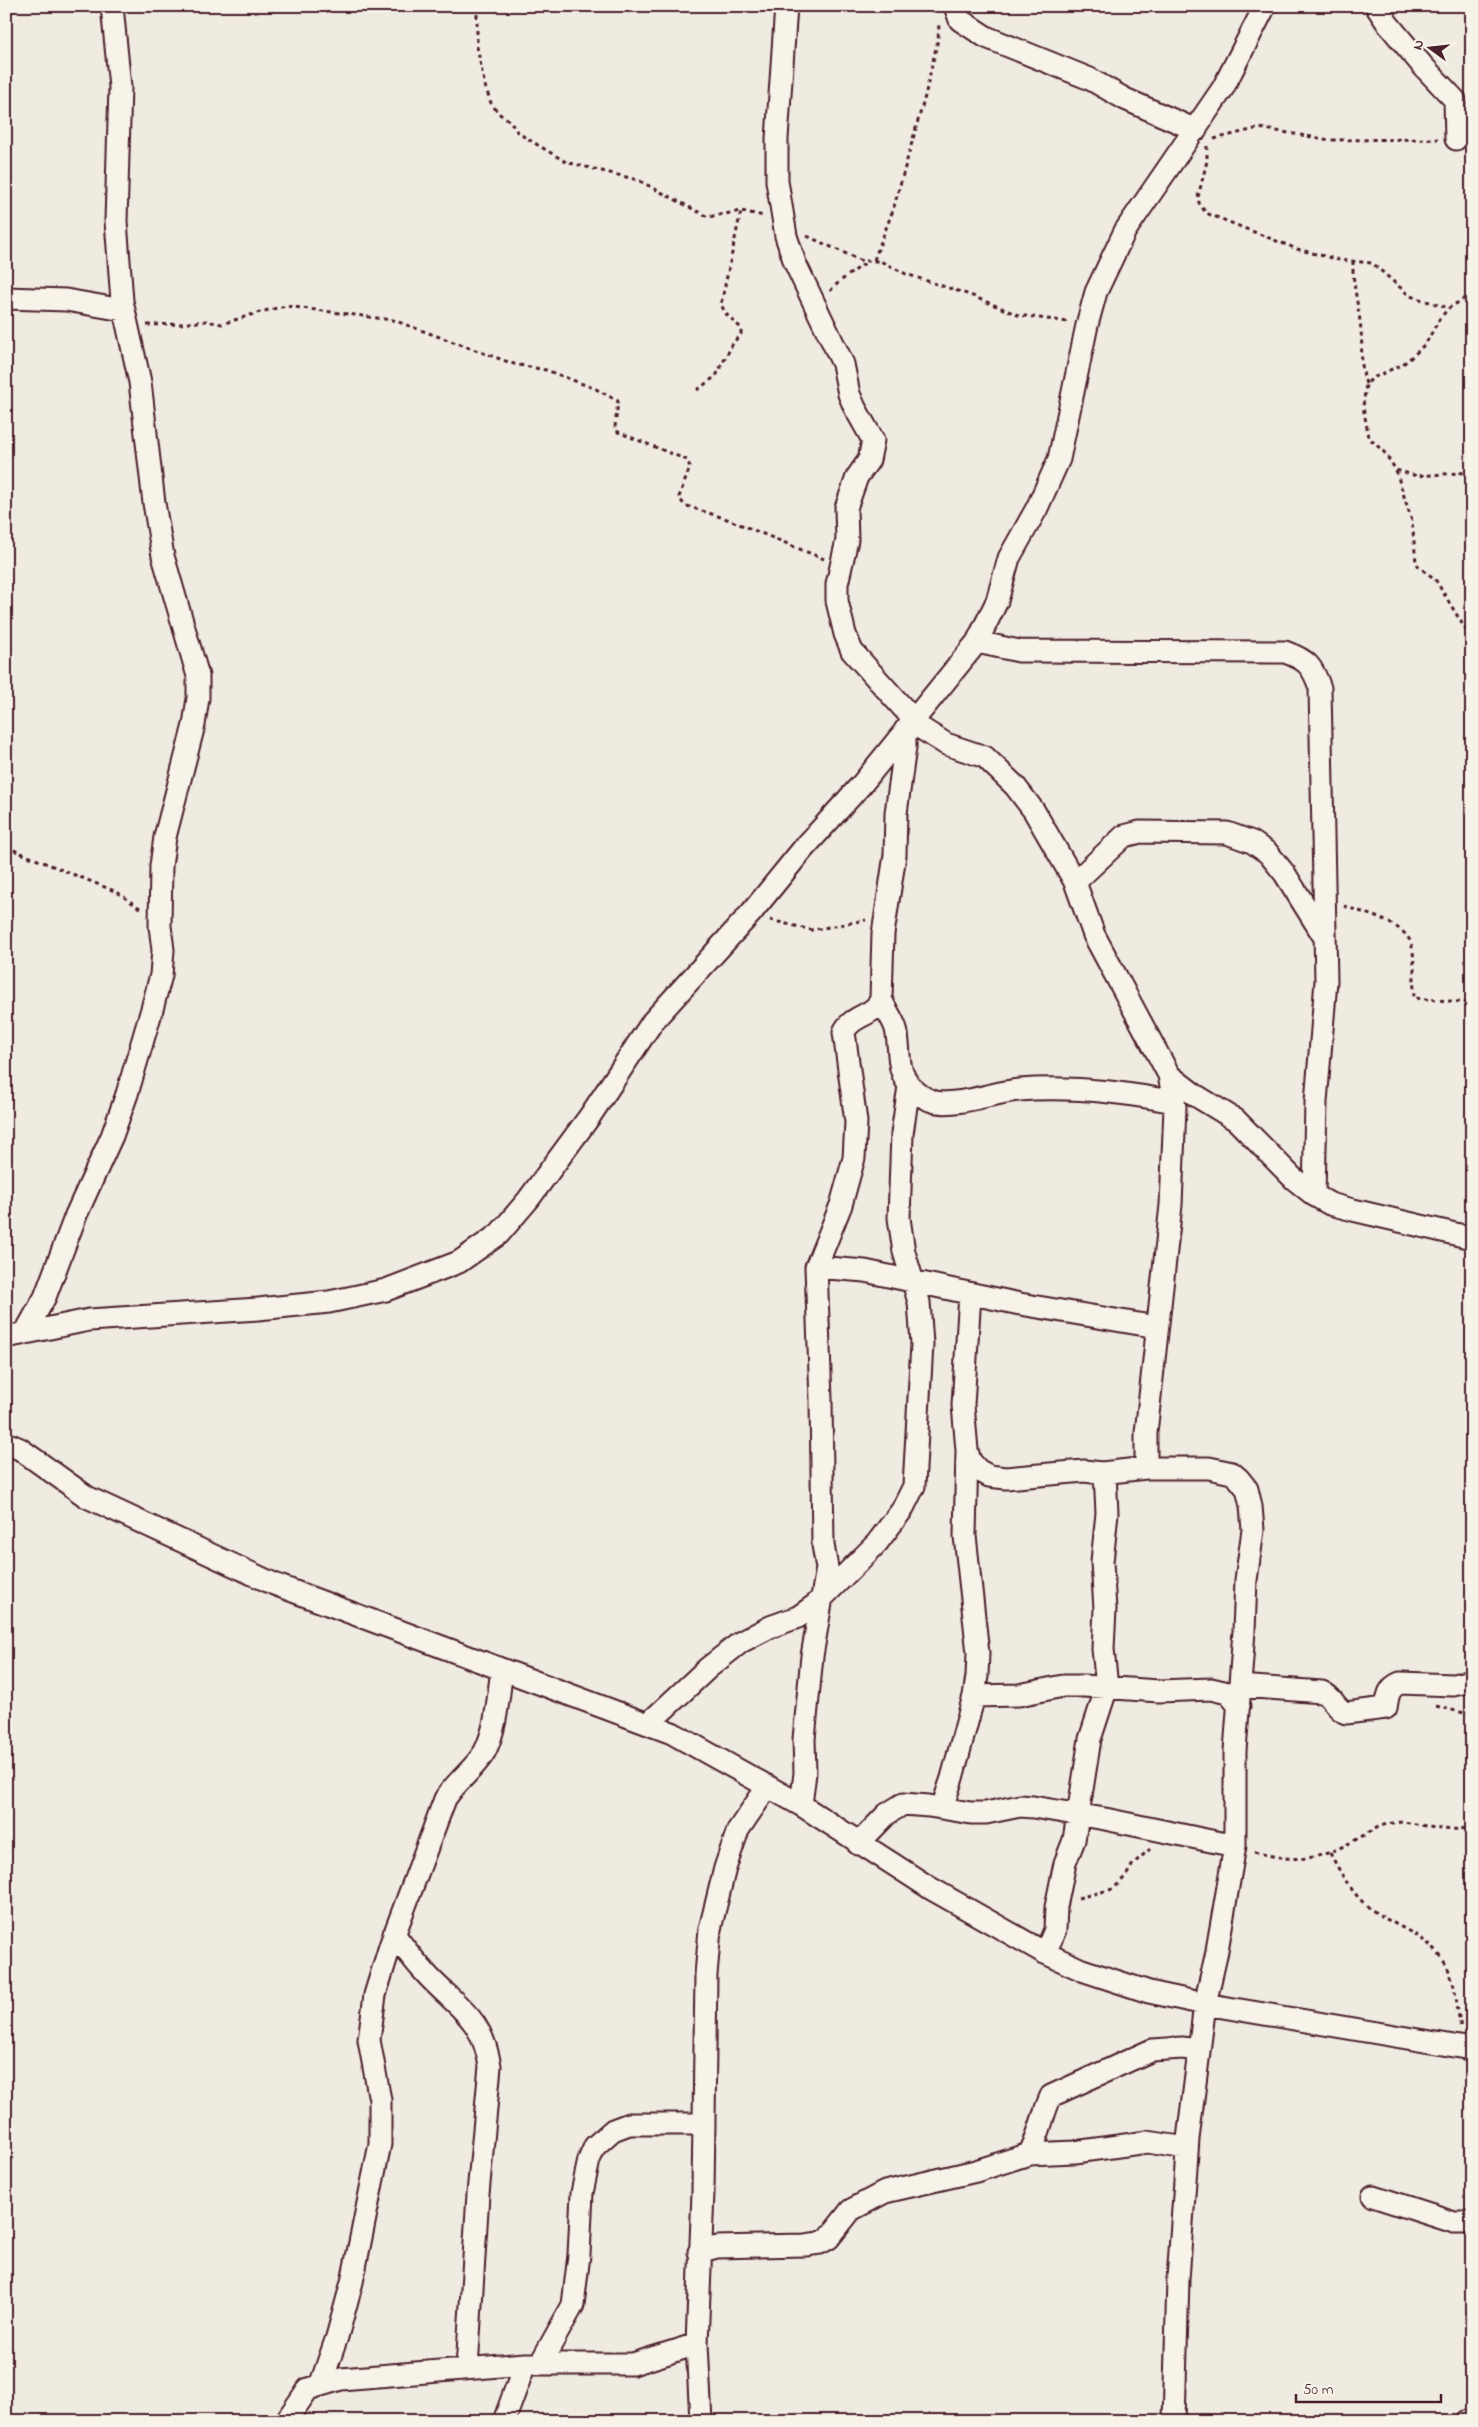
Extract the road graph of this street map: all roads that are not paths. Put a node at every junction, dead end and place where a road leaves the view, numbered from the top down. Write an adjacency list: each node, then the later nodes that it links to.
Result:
1 (112, 6): 9 (street)
2 (786, 6): 11 (street)
3 (1265, 6): 6 (street)
4 (1376, 6): 7 (street)
5 (947, 11): 6 (street)
6 (1196, 130): 10 (street)
7 (1456, 139)
8 (6, 298): 9 (street)
9 (125, 317): 24 (street)
10 (976, 642): 11 (street); 13 (street)
11 (910, 724): 12 (street); 14 (street); 24 (street)
12 (1074, 882): 13 (street); 15 (street)
13 (1325, 938): 18 (street)
14 (881, 999): 16 (street); 20 (street)
15 (1169, 1075): 17 (street); 18 (street)
16 (910, 1086): 17 (street); 21 (street)
17 (1174, 1102): 23 (street)
18 (1314, 1195): 19 (street)
19 (1472, 1238)
20 (816, 1267): 21 (street); 29 (street)
21 (913, 1282): 22 (street); 29 (street)
22 (970, 1294): 23 (street); 26 (street)
23 (1157, 1327): 27 (street)
24 (16, 1335)
25 (6, 1443): 30 (street)
26 (967, 1450): 28 (street); 33 (street)
27 (1146, 1468): 28 (street); 34 (street)
28 (1105, 1473): 32 (street)
29 (820, 1600): 35 (street); 37 (street)
30 (502, 1670): 35 (street); 42 (street)
31 (1472, 1681): 34 (street)
32 (1107, 1687): 33 (street); 34 (street); 39 (street)
33 (974, 1696): 38 (street)
34 (1239, 1696): 41 (street)
35 (648, 1724): 36 (street)
36 (768, 1786): 37 (street); 47 (street)
37 (801, 1805): 40 (street)
38 (942, 1808): 39 (street); 40 (street)
39 (1078, 1816): 41 (street); 43 (street)
40 (858, 1844): 43 (street)
41 (1234, 1846): 44 (street)
42 (394, 1934): 55 (street); 56 (street)
43 (1045, 1953): 44 (street)
44 (1205, 2004): 45 (street); 46 (street)
45 (1469, 2048)
46 (1199, 2050): 48 (street); 49 (street)
47 (704, 2124): 52 (street); 54 (street)
48 (1187, 2148): 49 (street); 61 (street)
49 (1029, 2154): 52 (street)
50 (1374, 2196): 51 (street)
51 (1472, 2222)
52 (699, 2252): 53 (street)
53 (696, 2344): 54 (street); 60 (street)
54 (533, 2364): 55 (street); 59 (street)
55 (467, 2368): 56 (street)
56 (320, 2383): 58 (street)
57 (1472, 2420): 62 (street)
58 (286, 2421)
59 (504, 2421)
60 (701, 2421)
61 (1174, 2421)
62 (1467, 2421)

